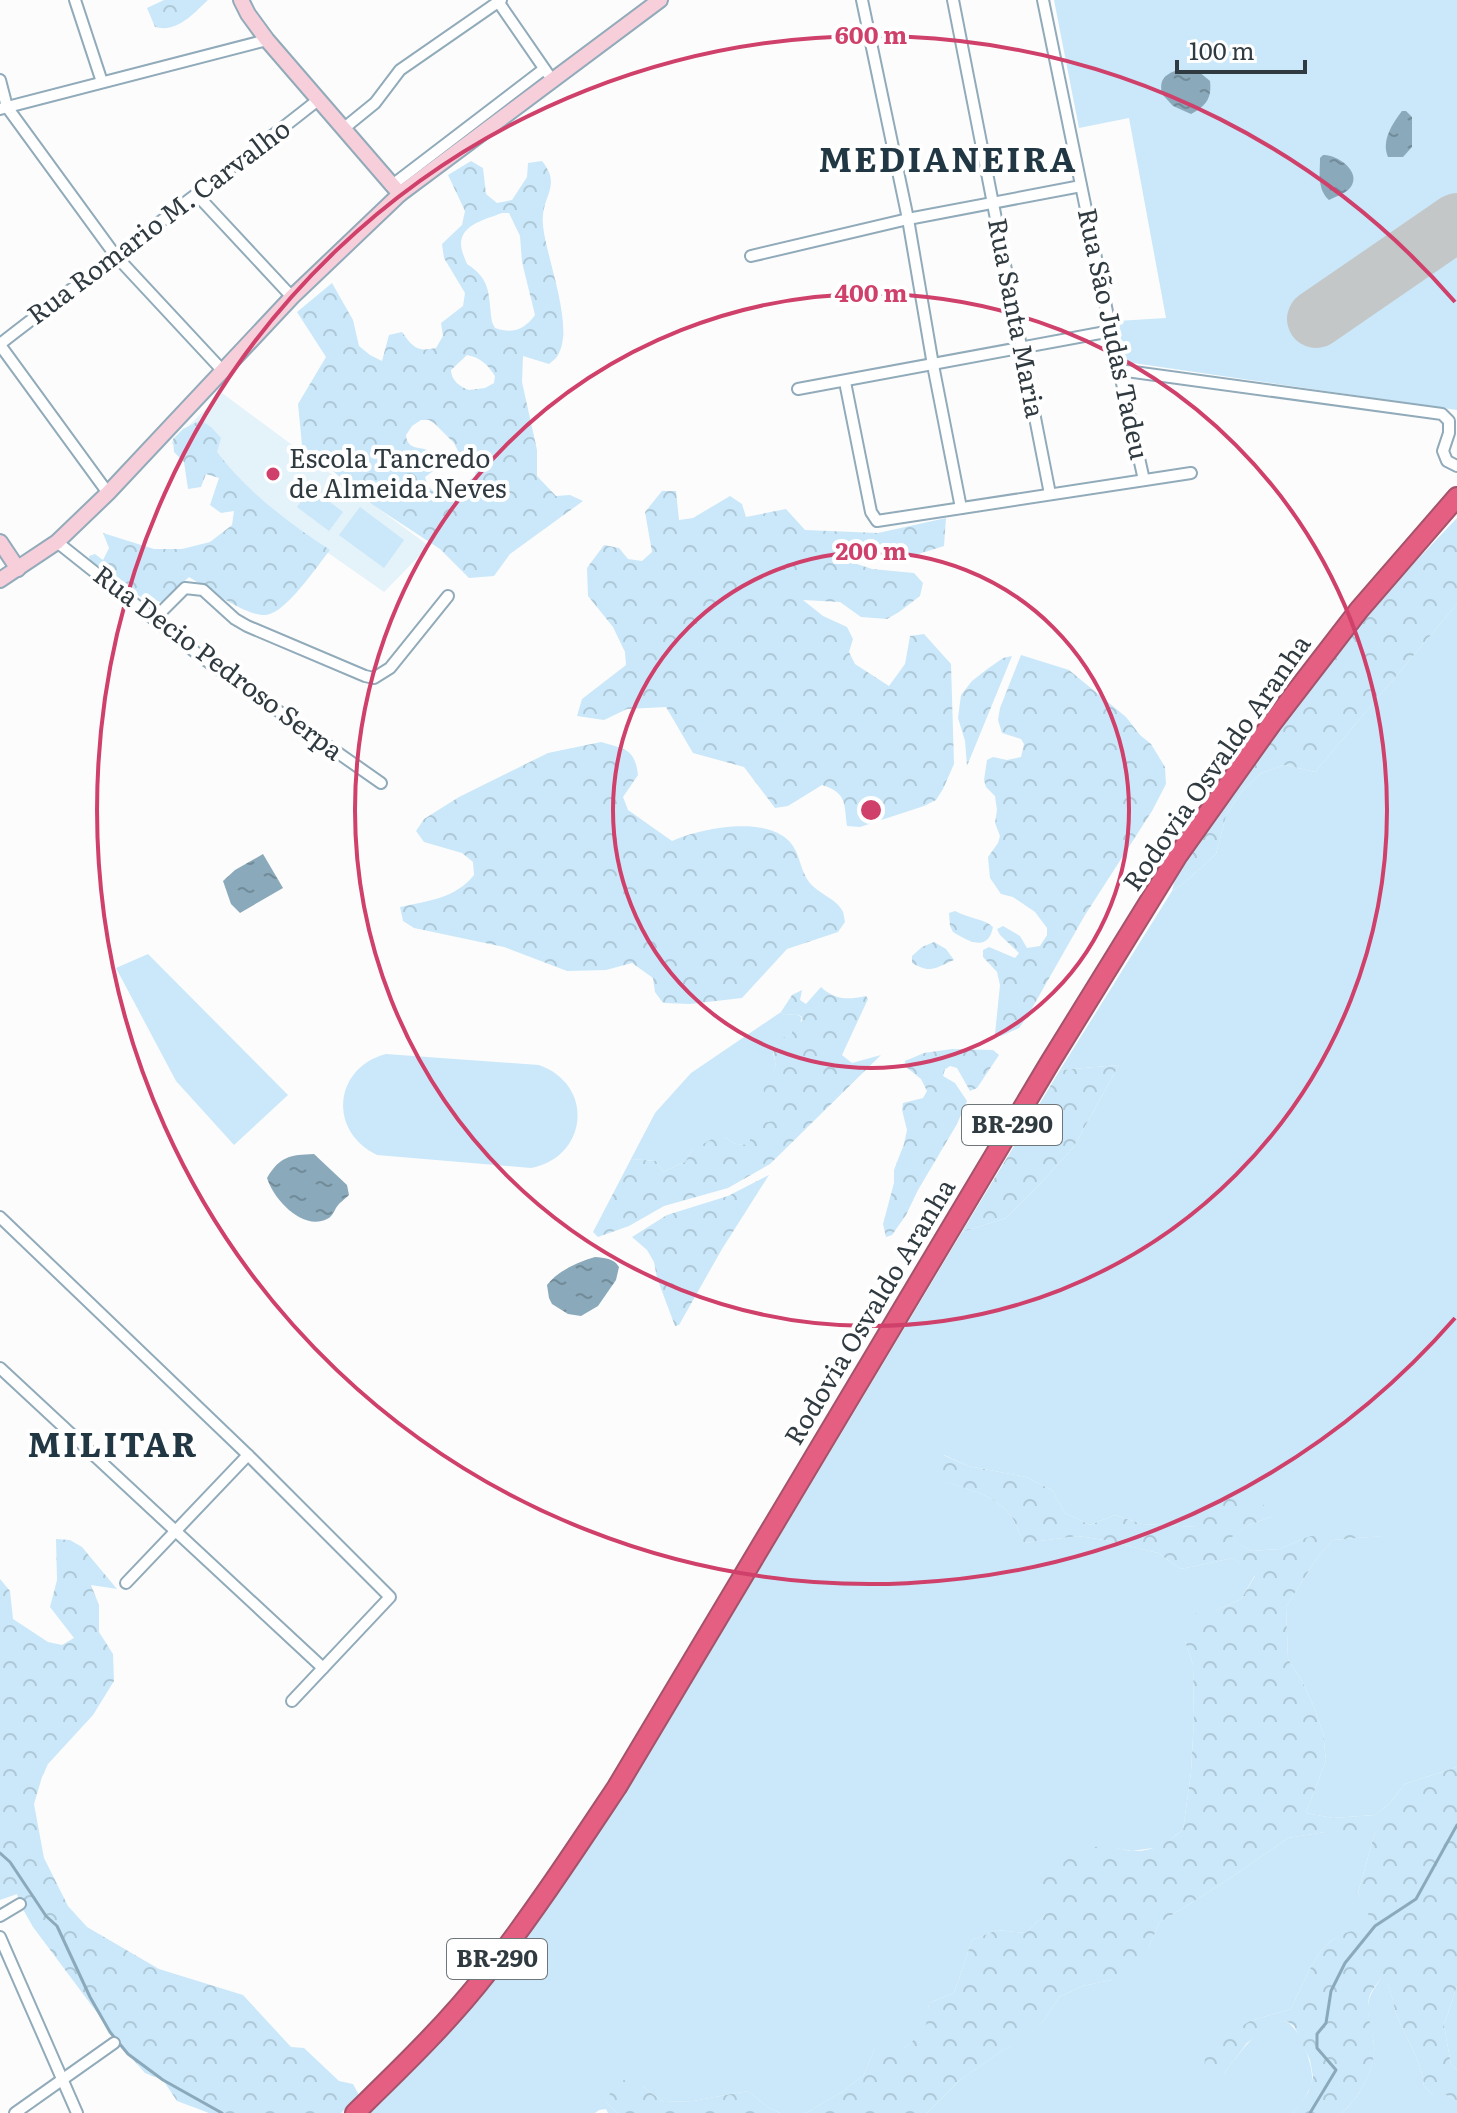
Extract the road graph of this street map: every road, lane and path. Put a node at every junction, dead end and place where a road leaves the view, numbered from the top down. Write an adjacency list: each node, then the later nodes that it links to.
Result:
1 (75, 0): 11 (street)
2 (241, 0): 8 (street)
3 (660, 0): 9 (street)
4 (862, 0): 19 (street)
5 (953, 0): 18 (street, Rua Santa Maria)
6 (1043, 0): 15 (street, Rua São Judas Tadeu)
7 (498, 1): 9 (street); 14 (street)
8 (267, 40): 11 (street); 12 (street)
9 (548, 75): 16 (street)
10 (0, 80): 13 (street)
11 (102, 82): 13 (street)
12 (318, 100): 14 (street); 17 (street, Rua Romario M. Carvalho)
13 (4, 108): 20 (street)
14 (343, 129): 16 (street)
15 (1081, 186): 18 (street); 23 (street, Rua São Judas Tadeu)
16 (396, 190): 22 (street)
17 (197, 195): 20 (street, Rua Romario M. Carvalho); 22 (street)
18 (993, 202): 19 (street); 25 (street, Rua Santa Maria)
19 (908, 219): 21 (street); 26 (street)
20 (115, 255): 24 (street, Rua Romario M. Carvalho); 27 (street)
21 (751, 256)
22 (292, 297): 27 (street)
23 (1111, 331): 25 (street); 28 (street, Rua São Judas Tadeu)
24 (0, 344): 34 (street)
25 (1022, 348): 26 (street); 35 (street, Rua Santa Maria)
26 (933, 365): 29 (street); 37 (street)
27 (222, 370): 34 (street)
28 (1119, 370): 31 (street); 33 (street, Rua São Judas Tadeu)
29 (845, 382): 30 (street); 37 (street)
30 (798, 389)
31 (1457, 466)
32 (1191, 473): 33 (street)
33 (1144, 480): 35 (street)
34 (108, 493): 39 (street)
35 (1050, 494): 37 (street)
36 (1457, 497): 58 (highway, Rodovia Osvaldo Aranha / BR-290)
37 (961, 508)
38 (0, 542): 40 (street)
39 (57, 542): 40 (street); 42 (street, Rua Decio Pedroso Serpa)
40 (6, 571)
41 (448, 596): 42 (street)
42 (154, 619): 43 (street, Rua Decio Pedroso Serpa)
43 (381, 783)
44 (0, 1217): 46 (street)
45 (0, 1368): 47 (street)
46 (248, 1455): 47 (street); 49 (street)
47 (174, 1531): 48 (street); 49 (street)
48 (126, 1583)
49 (323, 1668): 50 (street)
50 (292, 1701)
51 (20, 1904): 52 (street)
52 (0, 1916)
53 (0, 1937): 55 (street)
54 (114, 2043): 55 (street)
55 (63, 2079): 56 (street); 57 (street)
56 (15, 2113)
57 (77, 2113)
58 (355, 2113)

